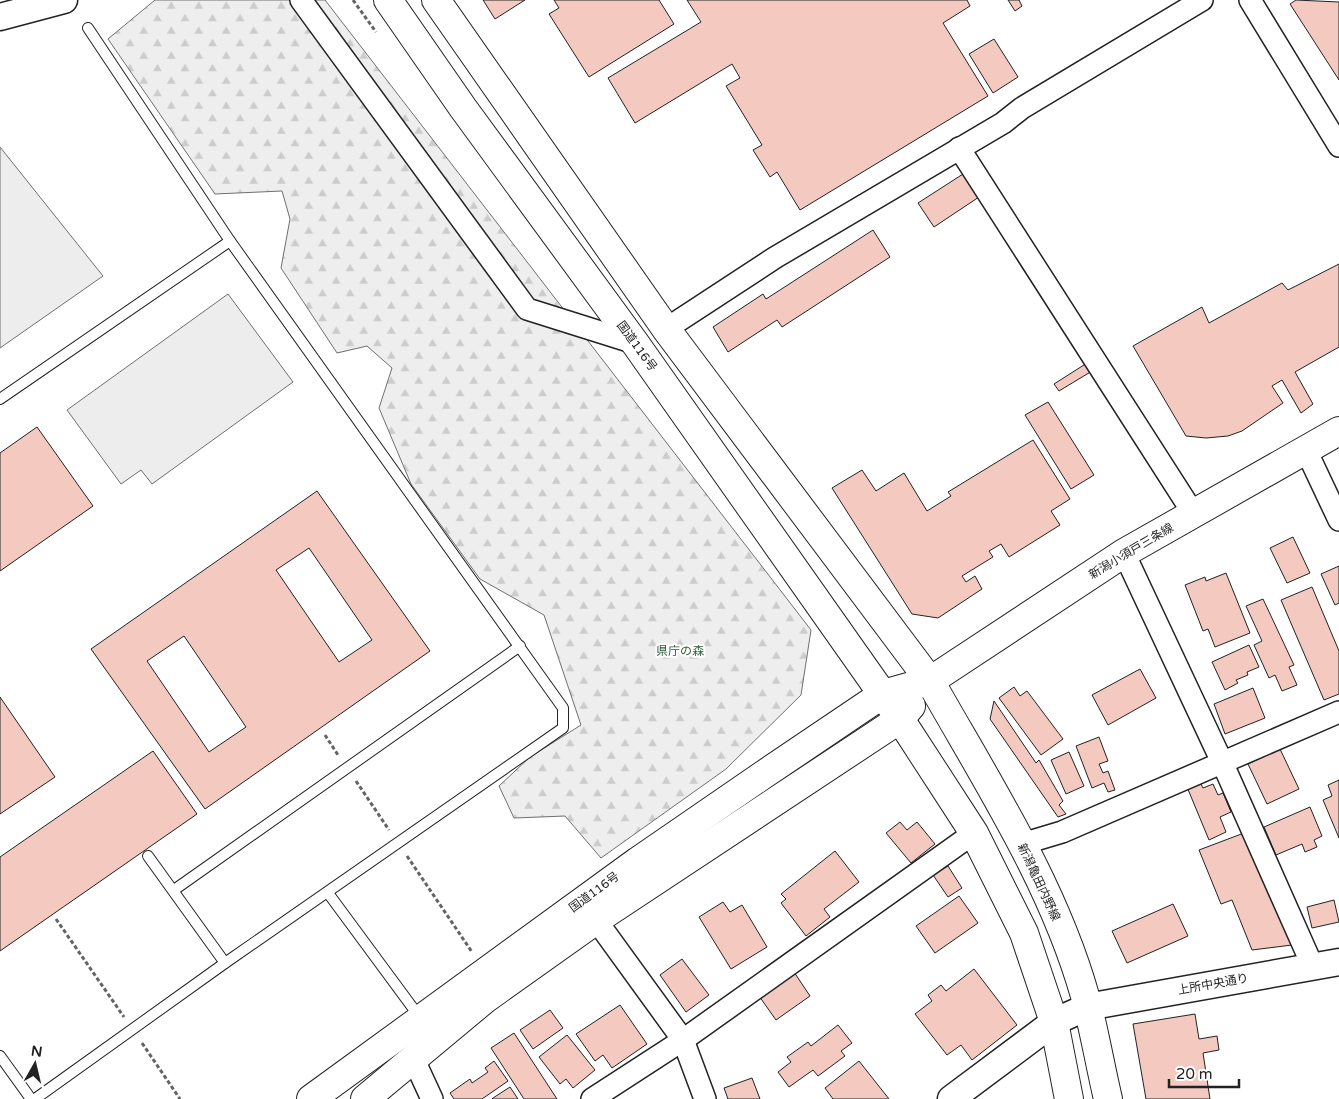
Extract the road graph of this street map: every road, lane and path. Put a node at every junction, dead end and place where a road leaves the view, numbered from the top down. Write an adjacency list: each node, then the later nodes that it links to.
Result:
1 (64, 0): 7 (street)
2 (301, 0): 13 (street)
3 (388, 0): 13 (main road, 国道116号)
4 (436, 0): 12 (main road)
5 (1202, 0): 10 (street)
6 (1250, 0): 9 (street)
7 (0, 17)
8 (88, 28): 11 (lane)
9 (1339, 146)
10 (959, 148): 12 (street); 17 (street)
11 (230, 241): 14 (lane); 20 (lane)
12 (666, 329): 21 (main road)
13 (635, 343): 22 (main road, 国道116号)
14 (0, 399)
15 (1339, 430): 16 (main road, 新潟小須戸三条線)
16 (1305, 448): 17 (main road, 新潟小須戸三条線); 18 (street)
17 (1193, 513): 19 (main road, 新潟小須戸三条線)
18 (1339, 520)
19 (1124, 554): 21 (main road, 新潟小須戸三条線); 25 (street)
20 (520, 646): 29 (lane); 30 (lane)
21 (930, 681): 22 (main road, 国道116号); 24 (main road, 国道116号); 27 (main road, 新潟亀田内野線)
22 (883, 694): 24 (main road, 国道116号); 39 (main road, 国道116号)
23 (1339, 712): 25 (street)
24 (900, 719): 26 (main road); 32 (main road, 国道116号)
25 (1222, 762): 27 (street); 35 (street)
26 (974, 833): 37 (main road); 40 (street)
27 (1022, 844): 36 (main road, 新潟亀田内野線)
28 (148, 856): 29 (lane)
29 (174, 890): 33 (lane)
30 (328, 893): 33 (lane); 39 (lane)
31 (56, 919): 38 (path)
32 (596, 920): 39 (main road, 国道116号); 40 (street)
33 (225, 962): 38 (lane)
34 (1339, 962): 35 (street, 上所中央通り)
35 (1312, 967): 36 (street, 上所中央通り)
36 (1087, 1007): 37 (street, 上所中央通り); 53 (main road, 新潟亀田内野線)
37 (1054, 1022): 51 (street, 上所中央通り); 52 (main road)
38 (133, 1030): 44 (lane); 45 (path)
39 (428, 1030): 42 (main road, 国道116号); 46 (main road, 国道116号)
40 (682, 1040): 49 (street); 50 (street)
41 (0, 1056): 43 (lane)
42 (414, 1060): 47 (main road, 国道116号); 48 (street)
43 (31, 1099)
44 (35, 1099)
45 (180, 1099)
46 (310, 1099)
47 (365, 1099)
48 (432, 1099)
49 (592, 1099)
50 (706, 1099)
51 (951, 1099)
52 (1069, 1099)
53 (1108, 1099)

